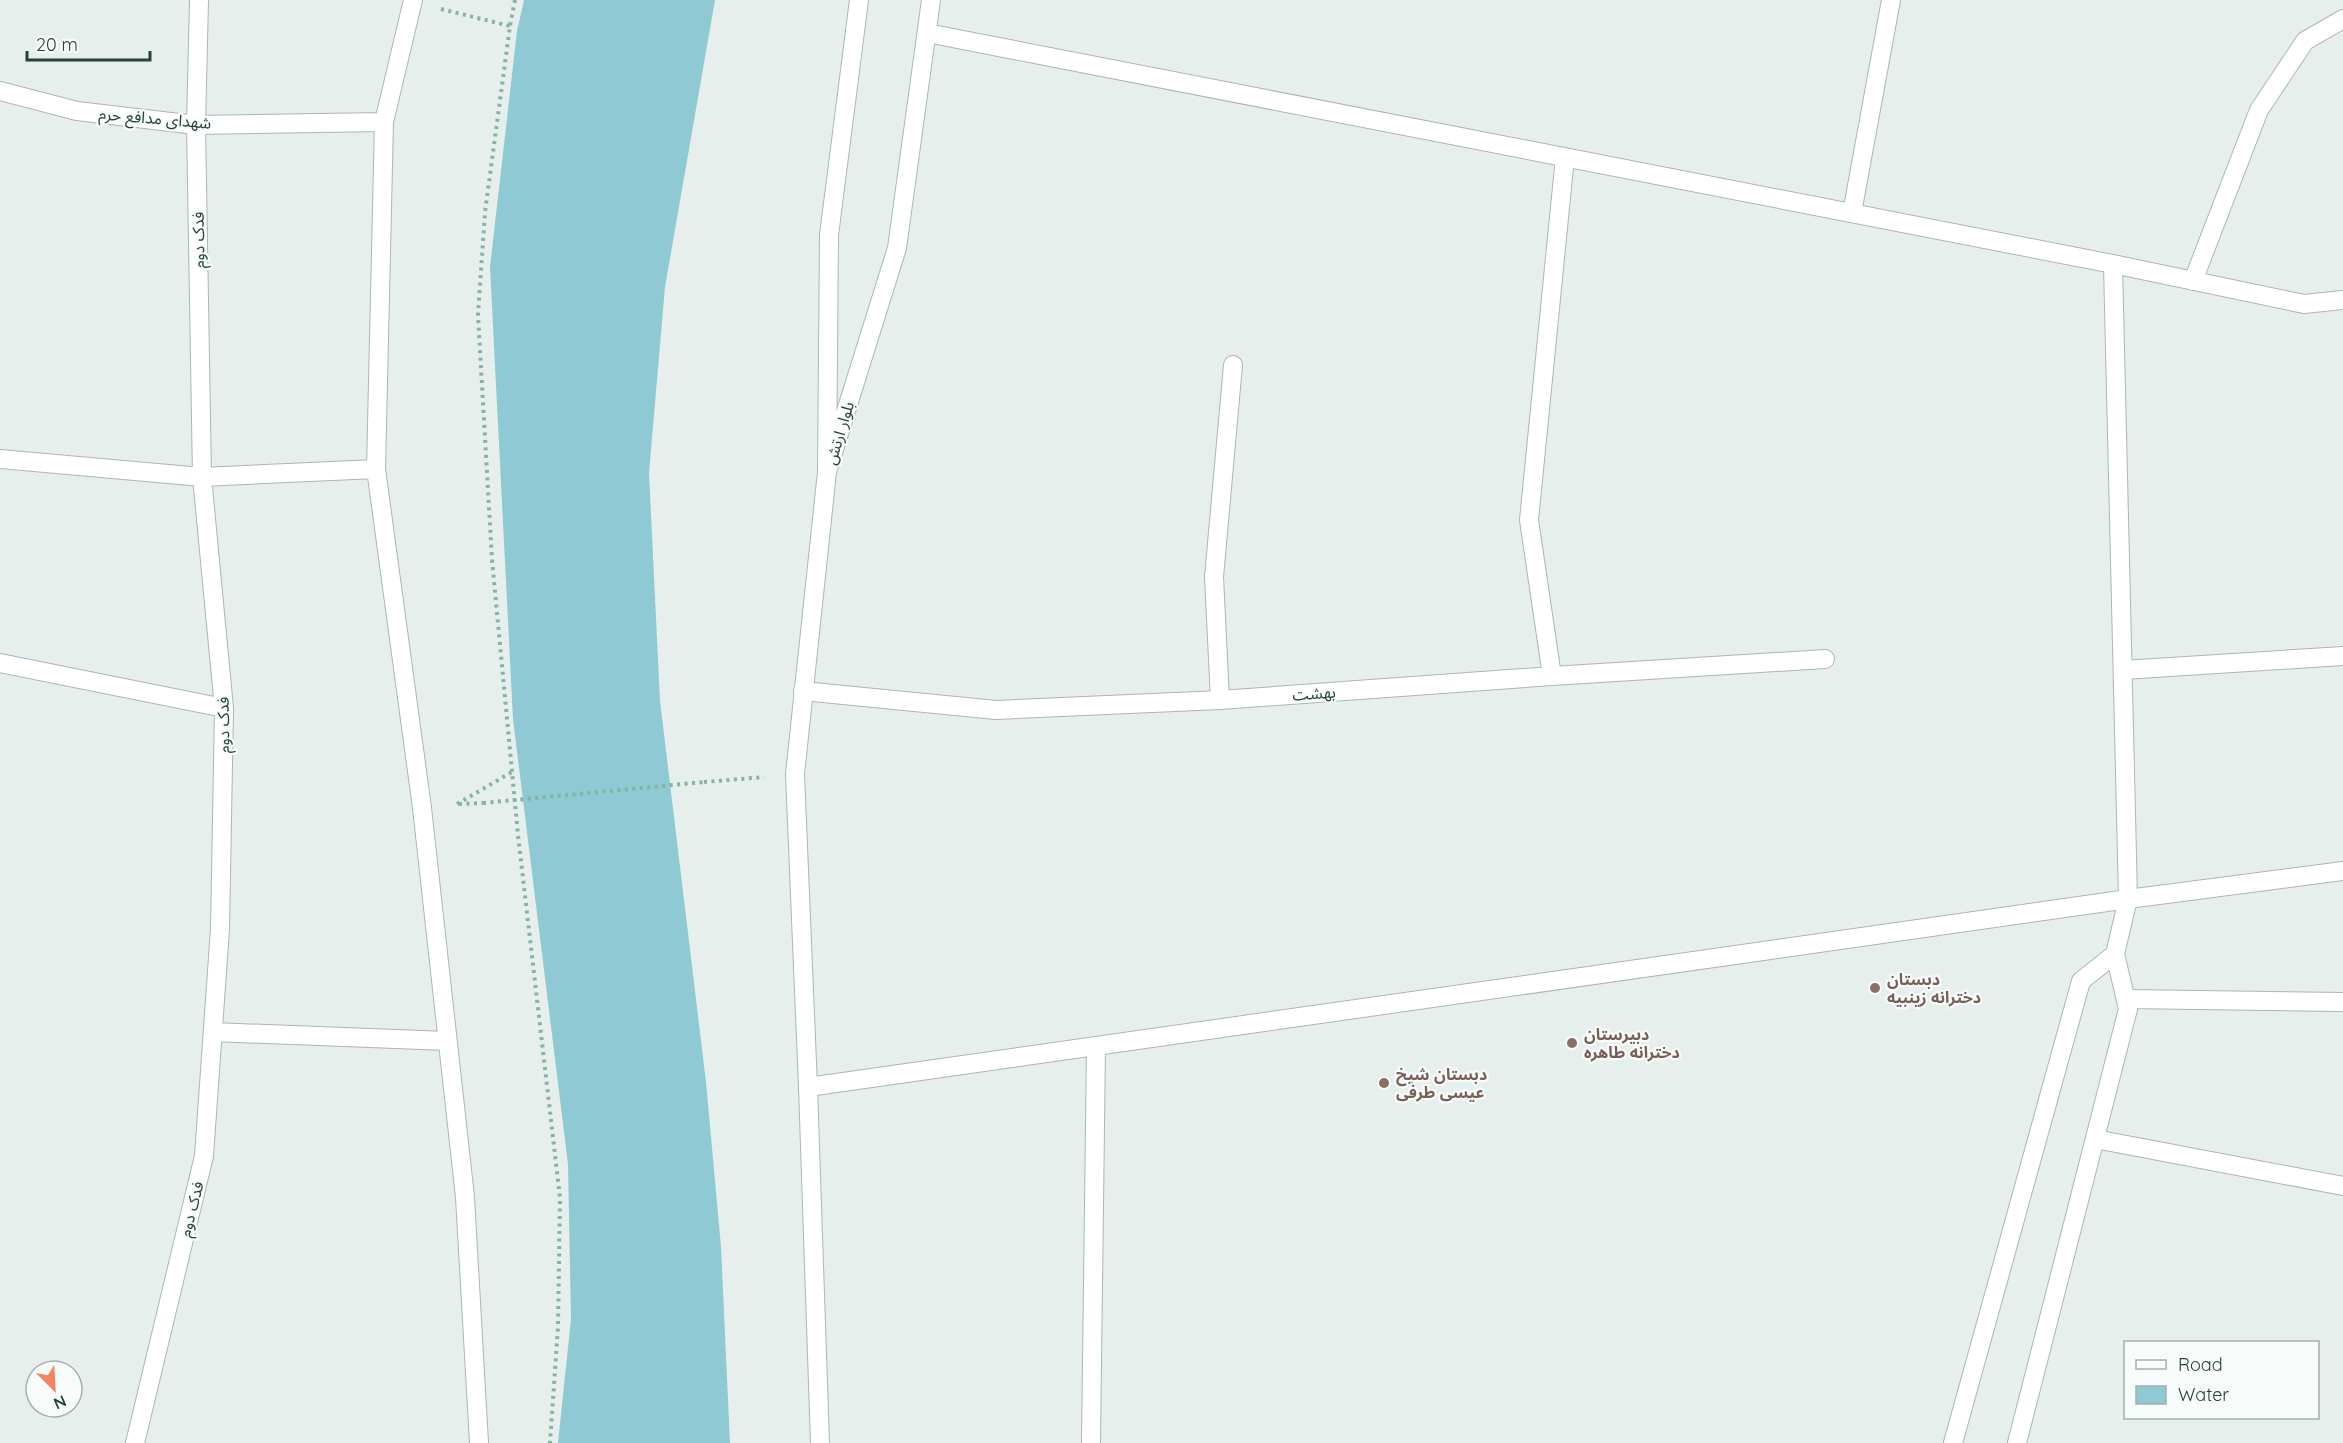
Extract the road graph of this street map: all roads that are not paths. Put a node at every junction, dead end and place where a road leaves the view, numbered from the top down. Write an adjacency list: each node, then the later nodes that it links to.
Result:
1 (199, 0): 10 (street, فدک دوم)
2 (859, 0): 19 (street, بلوار ارتش)
3 (931, 0): 7 (street, بلوار ارتش)
4 (1891, 0): 12 (street)
5 (411, 1): 9 (street)
6 (2343, 19): 14 (street)
7 (927, 33): 11 (street); 19 (street, بلوار ارتش)
8 (0, 91): 10 (street, شهدای مدافع حرم)
9 (384, 122): 10 (street, شهدای مدافع حرم); 18 (street)
10 (196, 125): 20 (street, فدک دوم)
11 (1564, 157): 12 (street); 25 (street)
12 (1852, 213): 13 (street)
13 (2113, 264): 14 (street); 24 (street)
14 (2193, 280): 15 (street)
15 (2343, 300)
16 (1233, 365): 27 (street)
17 (0, 459): 20 (street)
18 (376, 469): 20 (street); 35 (street)
19 (827, 472): 26 (street)
20 (202, 477): 28 (street, فدک دوم)
21 (2343, 657): 24 (street)
22 (1825, 659): 25 (street, بهشت)
23 (0, 663): 28 (street)
24 (2123, 670): 30 (street)
25 (1552, 675): 27 (street, بهشت)
26 (803, 691): 27 (street, بهشت); 37 (street)
27 (1220, 700)
28 (224, 708): 34 (street, فدک دوم)
29 (2343, 871): 30 (street)
30 (2128, 899): 31 (street); 36 (street)
31 (2115, 954): 32 (street); 44 (street)
32 (2126, 999): 33 (street); 38 (street)
33 (2343, 1002)
34 (213, 1032): 35 (street); 40 (street, فدک دوم)
35 (447, 1041): 41 (street)
36 (1096, 1046): 37 (street); 43 (street)
37 (808, 1087): 42 (street)
38 (2095, 1139): 39 (street); 45 (street)
39 (2343, 1186)
40 (135, 1443)
41 (479, 1443)
42 (820, 1443)
43 (1091, 1443)
44 (1953, 1443)
45 (2017, 1443)

